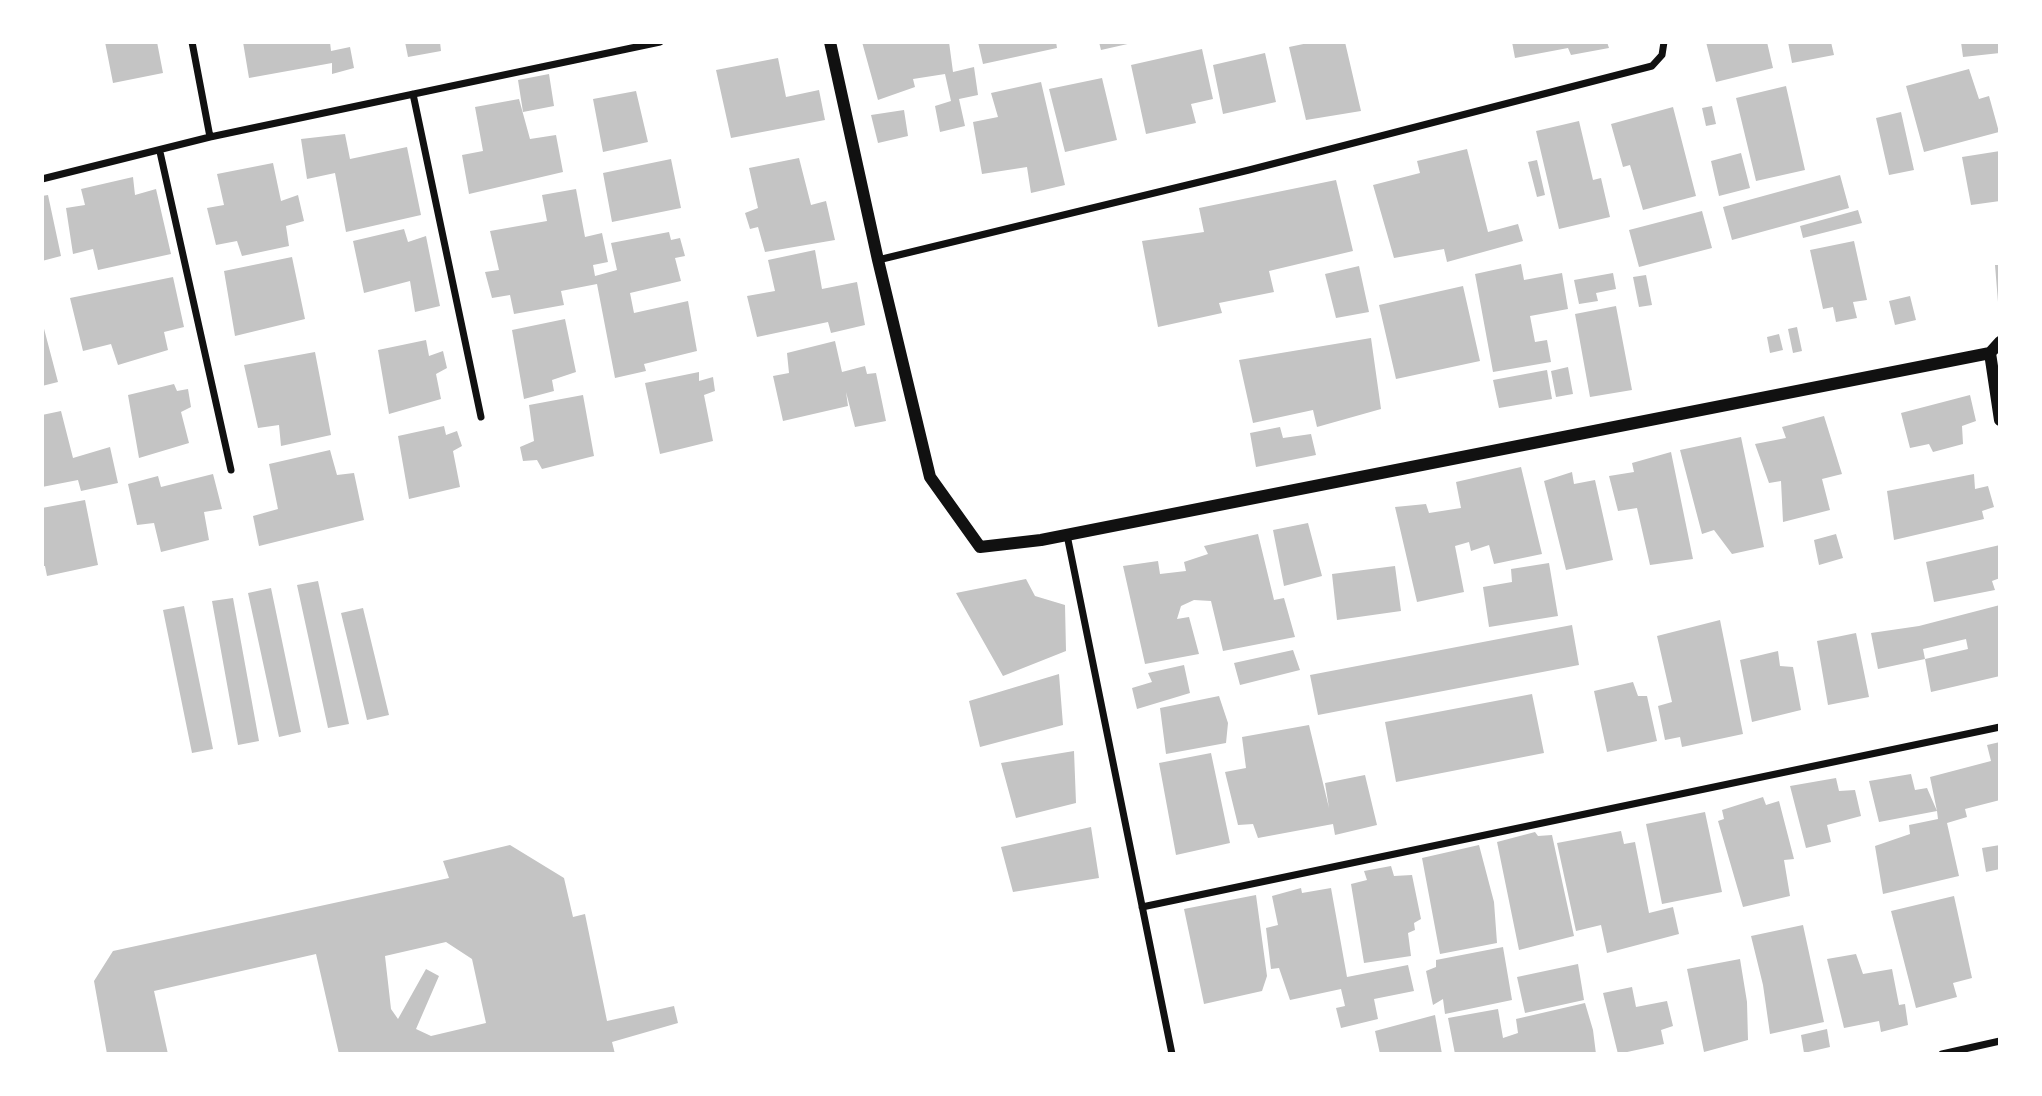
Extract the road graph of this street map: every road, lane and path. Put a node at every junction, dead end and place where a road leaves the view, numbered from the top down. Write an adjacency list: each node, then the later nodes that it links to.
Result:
1 (191, 42): 6 (street)
2 (660, 42): 5 (street)
3 (830, 42): 9 (street)
4 (1664, 42): 9 (street)
5 (413, 94): 6 (street); 12 (street)
6 (210, 137): 7 (street)
7 (160, 152): 8 (street); 14 (street)
8 (42, 179)
9 (878, 260): 15 (street)
10 (2000, 342): 11 (street)
11 (1990, 353): 13 (street); 15 (street)
12 (481, 416)
13 (2000, 420)
14 (231, 470)
15 (1067, 535): 17 (street)
16 (2000, 727): 17 (street)
17 (1142, 907): 19 (street)
18 (2000, 1041): 20 (street)
19 (1172, 1054)
20 (1942, 1054)

